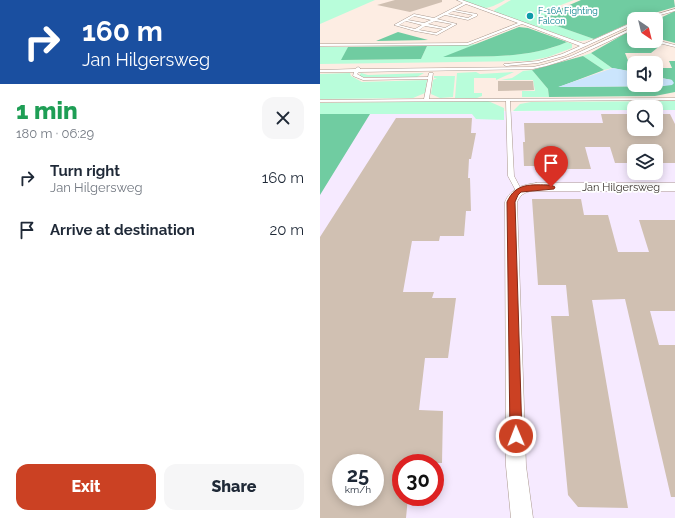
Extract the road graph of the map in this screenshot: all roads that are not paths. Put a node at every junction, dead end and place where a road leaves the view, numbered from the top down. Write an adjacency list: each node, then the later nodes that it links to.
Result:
1 (459, 0): 2 (lane)
2 (465, 3): 3 (lane); 10 (lane)
3 (452, 10): 6 (lane); 6 (lane)
4 (673, 10): 5 (lane); 7 (lane)
5 (663, 13)
6 (444, 14): 9 (lane)
7 (663, 15)
8 (405, 20): 9 (lane); 11 (lane); 15 (lane)
9 (434, 20): 11 (lane); 13 (lane)
10 (521, 23): 18 (lane); 19 (lane)
11 (425, 24): 13 (lane); 15 (lane)
12 (627, 26): 14 (lane)
13 (446, 29): 15 (lane)
14 (620, 29): 16 (lane); 19 (lane)
15 (416, 30)
16 (627, 31): 21 (lane)
17 (663, 43): 20 (lane)
18 (320, 45)
19 (583, 46): 21 (lane); 23 (lane)
20 (675, 46)
21 (592, 49): 24 (lane)
22 (320, 67): 23 (lane)
23 (358, 69): 24 (lane); 25 (lane); 26 (lane)
24 (432, 70): 26 (lane)
25 (320, 71)
26 (430, 78): 28 (lane)
27 (675, 99): 29 (lane)
28 (426, 100): 29 (lane); 30 (lane)
29 (508, 100): 32 (lane)
30 (320, 101)
31 (675, 187): 32 (street, Jan Hilgersweg)
32 (519, 191): 33 (street)
33 (522, 518)

